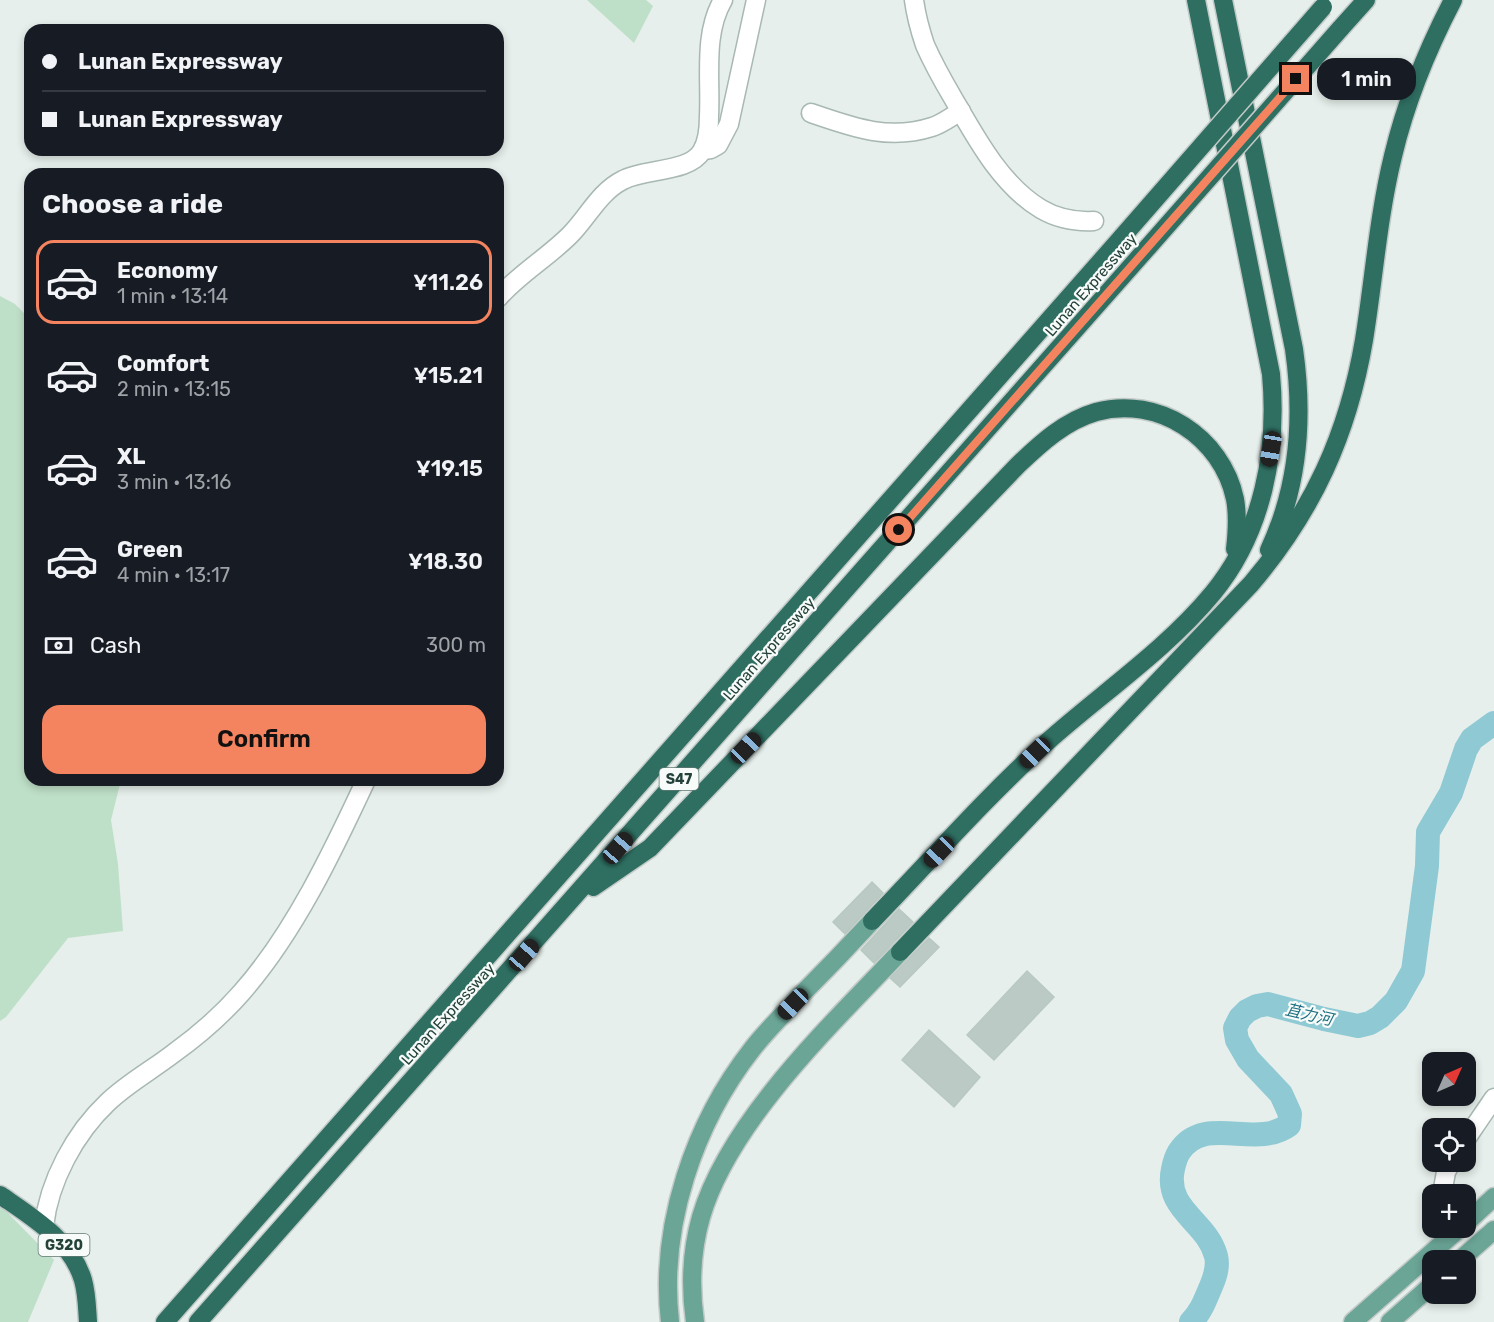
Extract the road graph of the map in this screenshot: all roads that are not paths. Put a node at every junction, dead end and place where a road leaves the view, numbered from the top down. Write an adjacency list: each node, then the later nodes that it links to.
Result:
1 (723, 0): 11 (street)
2 (756, 0): 11 (street)
3 (914, 0): 9 (street)
4 (1197, 0): 14 (highway)
5 (1223, 0): 15 (highway)
6 (1366, 0): 17 (highway, Lunan Expressway / S47, bridge)
7 (1453, 0): 15 (highway)
8 (1326, 3): 32 (highway, Lunan Expressway / S47, bridge)
9 (961, 111): 10 (street); 12 (street)
10 (811, 113)
11 (703, 150): 13 (street)
12 (1094, 221)
13 (504, 292)
14 (1228, 570): 17 (highway); 18 (highway)
15 (1251, 584): 19 (highway)
16 (363, 786): 25 (street)
17 (571, 902): 30 (highway, Lunan Expressway / S47)
18 (872, 921): 33 (main road)
19 (900, 952): 34 (main road)
20 (1494, 1098): 21 (street)
21 (1476, 1124)
22 (0, 1195): 25 (highway, G320)
23 (1494, 1197): 24 (main road)
24 (1476, 1214)
25 (44, 1226): 31 (highway, G320)
26 (1494, 1230): 28 (main road)
27 (1443, 1238): 35 (main road)
28 (1472, 1250)
29 (1422, 1294): 36 (main road)
30 (204, 1316)
31 (88, 1322)
32 (165, 1322)
33 (670, 1322)
34 (695, 1322)
35 (1353, 1322)
36 (1390, 1322)

